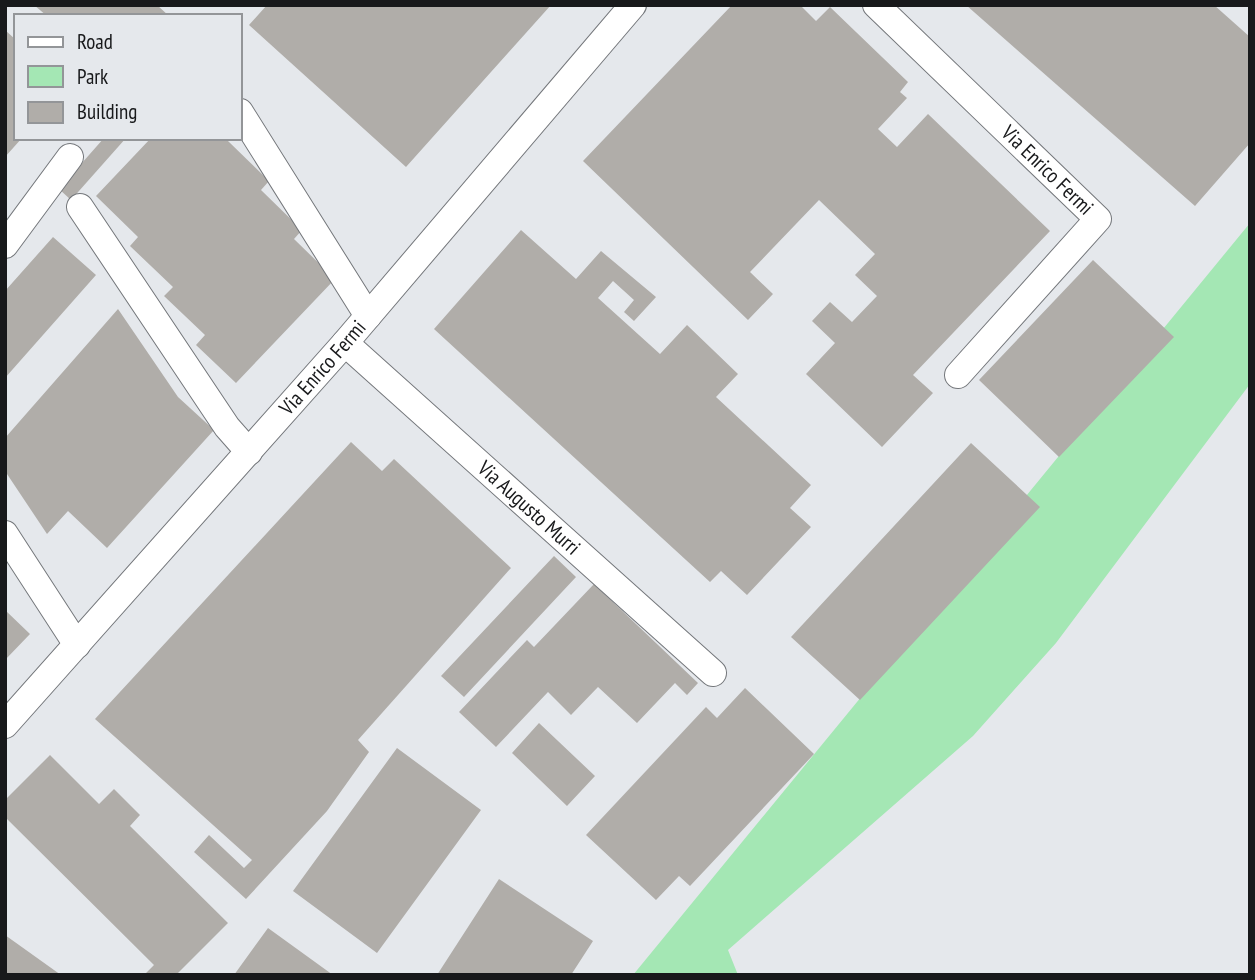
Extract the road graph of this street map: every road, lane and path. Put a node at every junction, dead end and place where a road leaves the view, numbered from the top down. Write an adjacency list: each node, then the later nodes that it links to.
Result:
1 (876, 5): 9 (street, Via Enrico Fermi)
2 (629, 7): 7 (street, Via Enrico Fermi)
3 (242, 115): 7 (street)
4 (70, 157): 6 (street)
5 (80, 207): 10 (street)
6 (5, 245)
7 (368, 316): 8 (street, Via Enrico Fermi)
8 (345, 343): 10 (street, Via Enrico Fermi); 13 (street, Via Augusto Murri)
9 (958, 374)
10 (249, 452): 12 (street, Via Enrico Fermi)
11 (5, 534): 12 (street)
12 (77, 645): 14 (street, Via Enrico Fermi)
13 (713, 673)
14 (5, 724)

